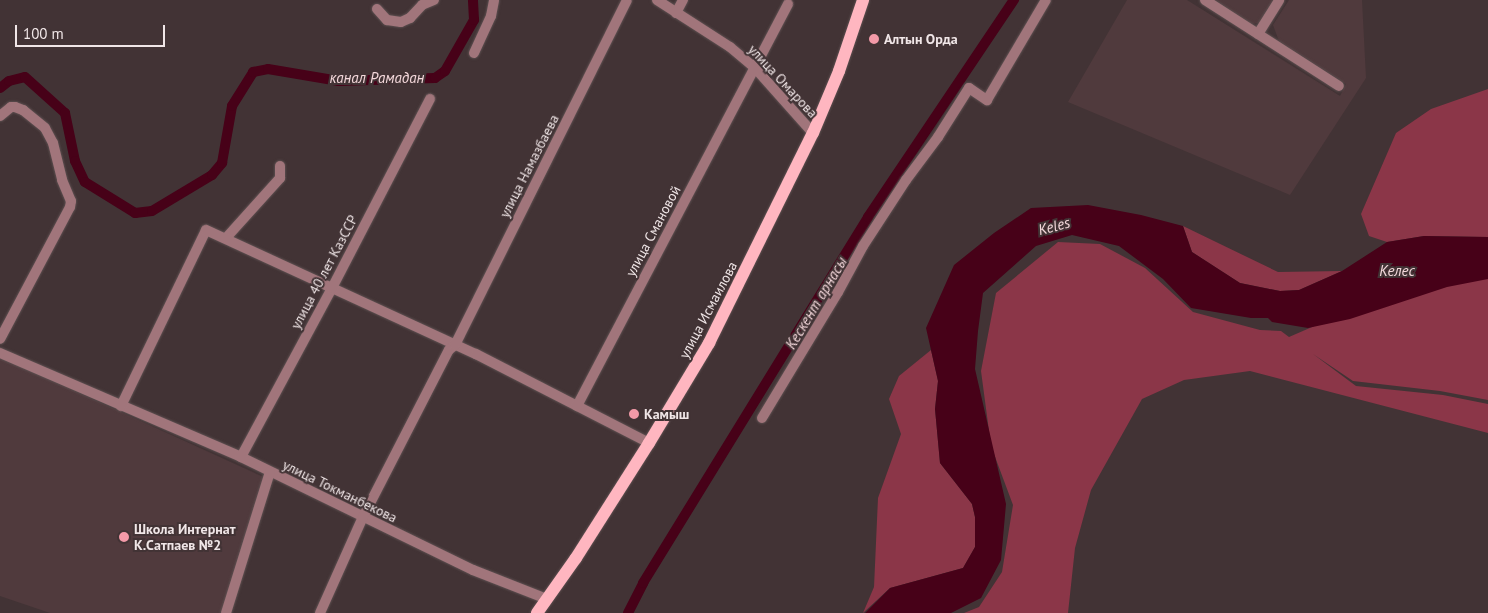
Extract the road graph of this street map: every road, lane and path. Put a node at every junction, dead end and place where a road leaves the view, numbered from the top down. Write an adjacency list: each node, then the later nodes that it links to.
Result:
1 (434, 0): 11 (street)
2 (494, 0): 14 (street)
3 (627, 0): 24 (street, улица Намазбаева)
4 (657, 0): 12 (street, улица Омарова)
5 (683, 0): 12 (street)
6 (863, 0): 19 (main road, улица Исмаилова)
7 (1046, 0): 28 (street)
8 (1205, 0): 13 (street)
9 (1279, 0): 13 (street)
10 (788, 4): 15 (street, улица Смановой)
11 (377, 9)
12 (676, 13): 15 (street, улица Омарова)
13 (1258, 34): 16 (street)
14 (474, 53)
15 (755, 68): 19 (street, улица Омарова); 27 (street, улица Смановой)
16 (1339, 86)
17 (430, 99): 22 (street, улица 40 лет КазССР)
18 (0, 116): 23 (street)
19 (813, 133): 29 (main road, улица Исмаилова)
20 (280, 166): 21 (street)
21 (226, 238): 22 (street); 26 (street)
22 (332, 288): 24 (street); 30 (street, улица 40 лет КазССР)
23 (0, 339)
24 (455, 344): 27 (street); 32 (street, улица Намазбаева)
25 (0, 353): 26 (street, улица Токманбекова)
26 (121, 406): 30 (street, улица Токманбекова)
27 (577, 406): 29 (street)
28 (762, 418)
29 (649, 443): 33 (main road, улица Исмаилова)
30 (241, 458): 31 (street, улица Токманбекова)
31 (270, 472): 32 (street, улица Токманбекова); 34 (street)
32 (363, 518): 33 (street, улица Токманбекова); 35 (street, улица Намазбаева)
33 (547, 599): 36 (main road, улица Исмаилова)
34 (226, 613)
35 (320, 613)
36 (537, 613)

